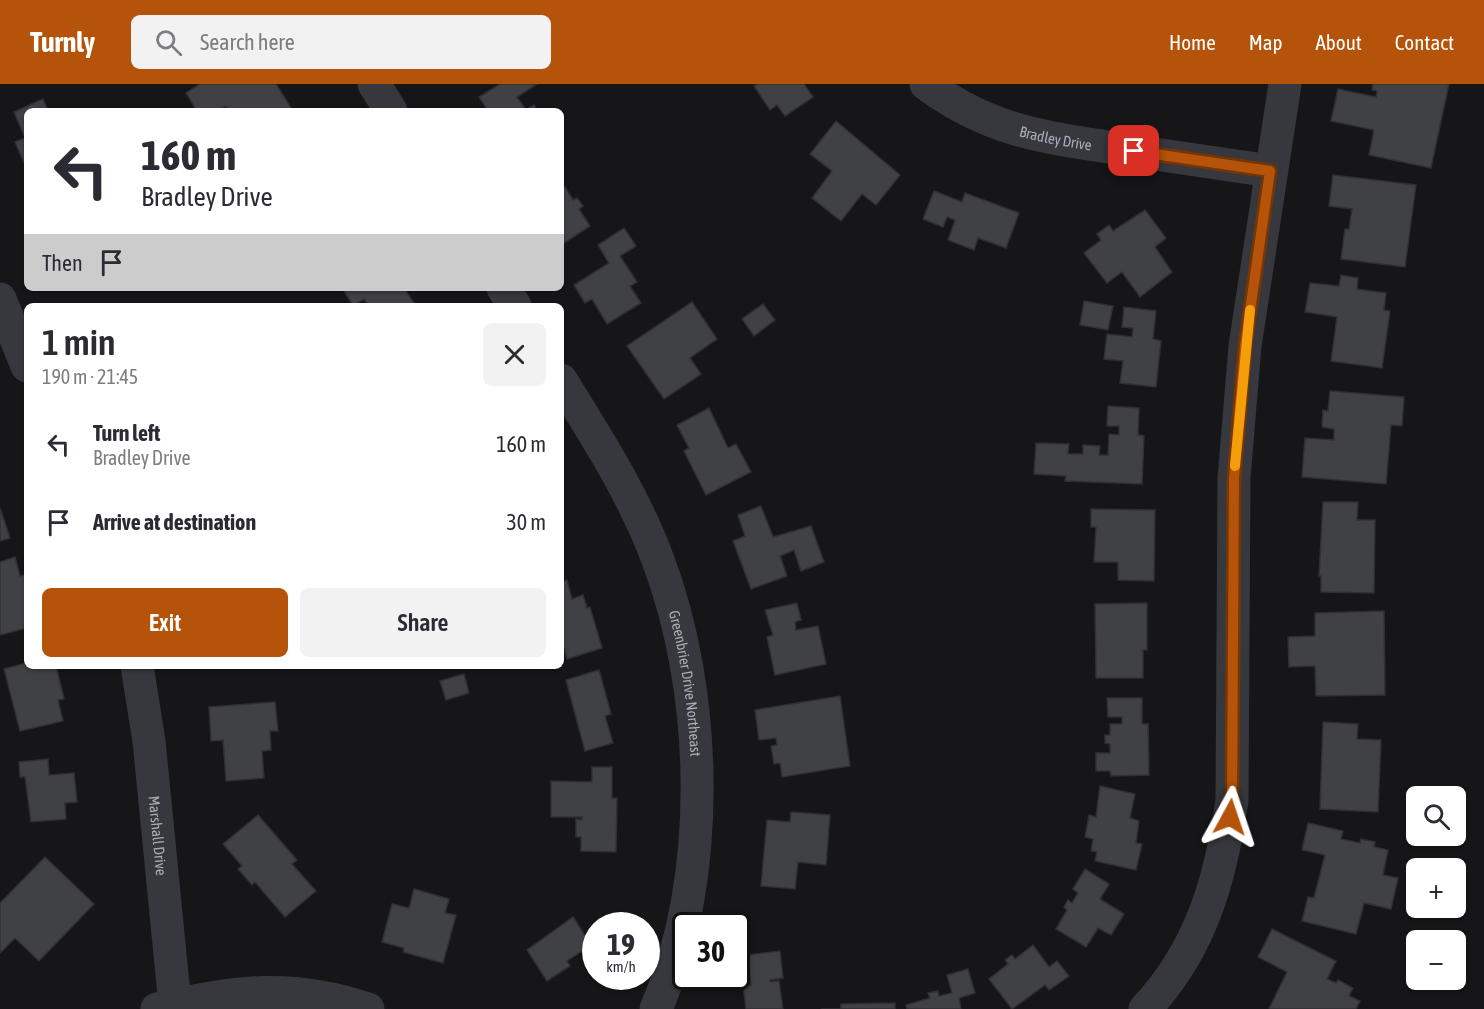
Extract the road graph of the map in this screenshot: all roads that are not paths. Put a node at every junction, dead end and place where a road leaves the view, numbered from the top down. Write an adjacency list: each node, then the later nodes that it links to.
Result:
1 (374, 84): 4 (street)
2 (926, 84): 5 (street, Bradley Drive)
3 (1285, 84): 5 (street)
4 (389, 108)
5 (1270, 171): 13 (street)
6 (0, 299): 7 (street)
7 (24, 359)
8 (564, 385): 12 (street, Greenbrier Drive Northeast)
9 (137, 669): 10 (street, Marshall Drive)
10 (166, 1007): 11 (street)
11 (368, 1009)
12 (656, 1009)
13 (1145, 1009)

